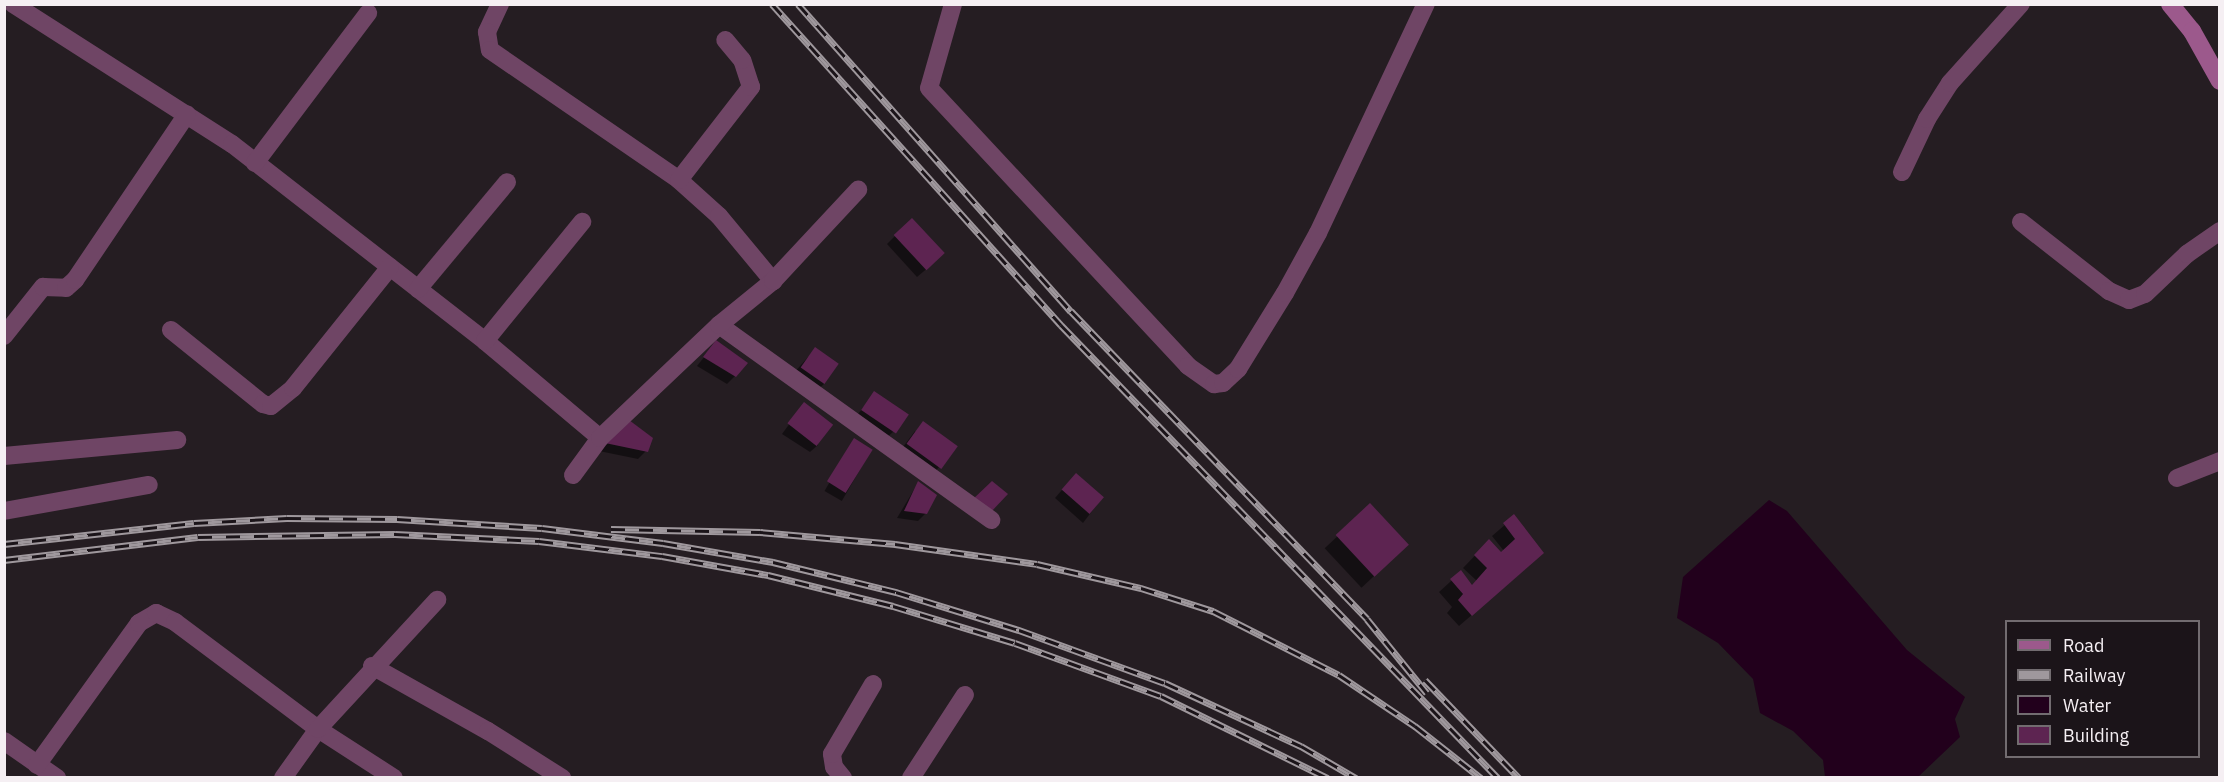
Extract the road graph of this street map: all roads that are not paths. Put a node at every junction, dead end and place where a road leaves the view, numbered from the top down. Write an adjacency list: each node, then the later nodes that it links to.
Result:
1 (13, 4): 10 (street)
2 (500, 4): 13 (street)
3 (953, 4): 4 (street)
4 (1426, 4)
5 (2021, 4): 12 (street)
6 (2170, 4): 9 (main road)
7 (368, 13): 11 (street)
8 (725, 40): 13 (street)
9 (2220, 81)
10 (187, 114): 11 (street); 24 (street)
11 (255, 163): 19 (street)
12 (1902, 172)
13 (679, 180): 20 (street)
14 (507, 182): 21 (street)
15 (858, 190): 20 (street)
16 (582, 222): 25 (street)
17 (2021, 222): 18 (street)
18 (2220, 231)
19 (390, 267): 21 (street); 23 (street)
20 (773, 281): 22 (street)
21 (418, 289): 25 (street)
22 (719, 325): 26 (street); 34 (street)
23 (171, 330)
24 (4, 336)
25 (485, 342): 26 (street)
26 (600, 438): 30 (street)
27 (177, 440): 28 (street)
28 (4, 456)
29 (2220, 461): 31 (street)
30 (573, 475)
31 (2177, 478)
32 (149, 486): 33 (street)
33 (4, 511)
34 (991, 520)
35 (437, 600): 36 (street)
36 (372, 666): 39 (street); 45 (street)
37 (873, 684): 46 (street)
38 (965, 695): 47 (street)
39 (318, 729): 41 (street); 43 (street); 44 (street)
40 (4, 741): 41 (street)
41 (38, 765): 42 (street)
42 (57, 777)
43 (283, 777)
44 (394, 777)
45 (562, 777)
46 (843, 777)
47 (911, 777)

